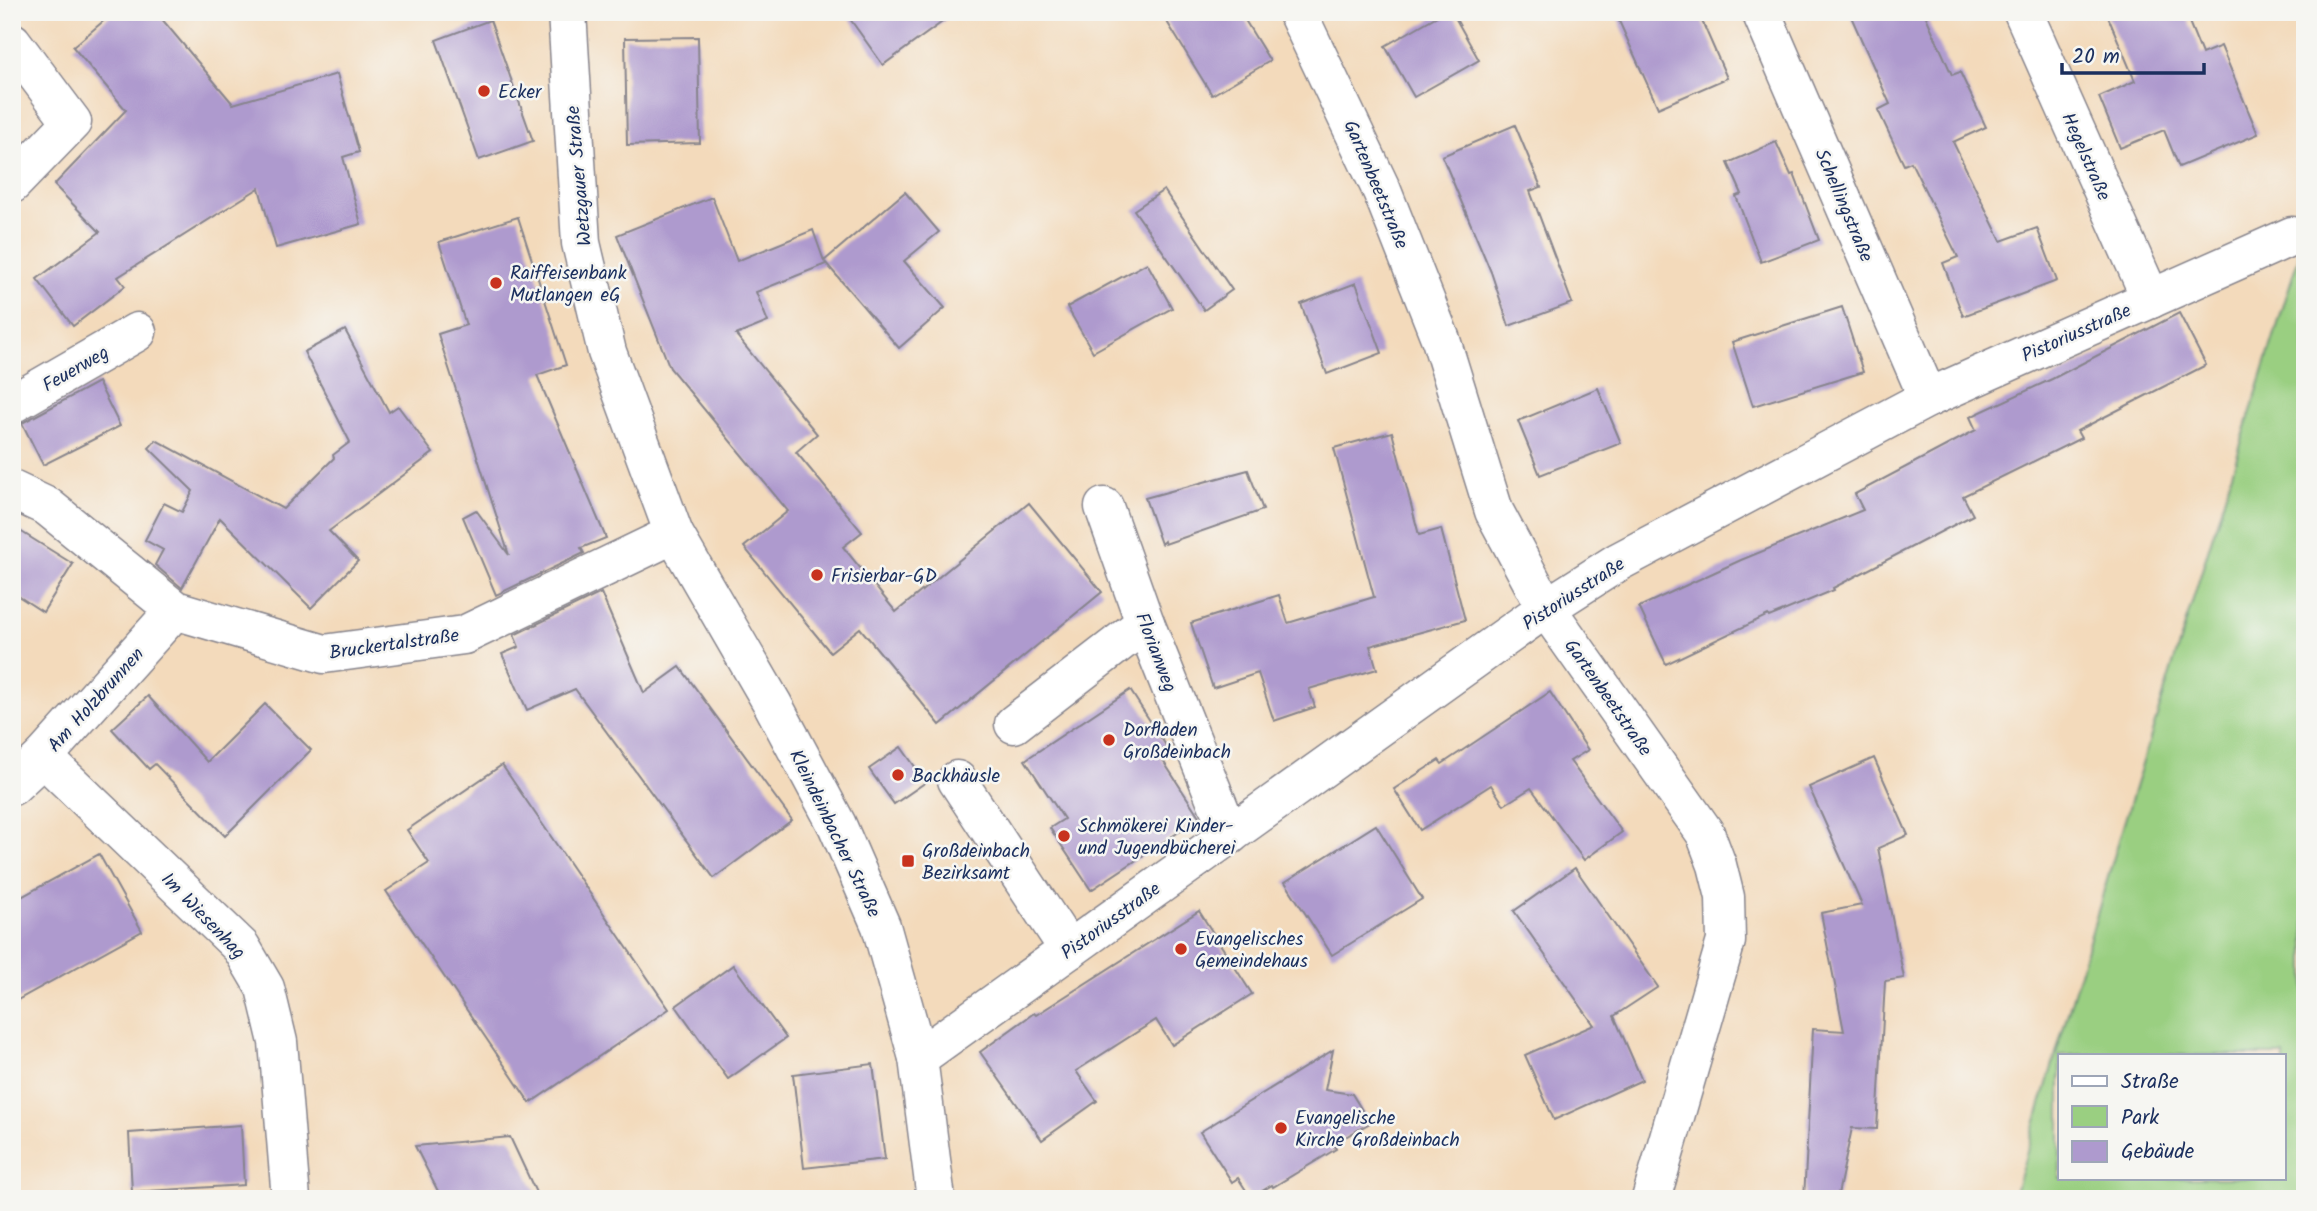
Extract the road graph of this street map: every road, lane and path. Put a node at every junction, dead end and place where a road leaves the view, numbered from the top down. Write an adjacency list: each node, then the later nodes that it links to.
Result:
1 (567, 12): 14 (street, Wetzgauer Straße)
2 (1297, 12): 15 (street, Gartenbeetstraße)
3 (1761, 12): 10 (street, Schellingstraße)
4 (2023, 12): 8 (street, Hegelstraße)
5 (12, 42): 6 (street)
6 (12, 184)
7 (2292, 236): 8 (street, Pistoriusstraße)
8 (2151, 299): 10 (street, Pistoriusstraße)
9 (137, 332): 11 (street, Feuerweg)
10 (1928, 398): 15 (street, Pistoriusstraße)
11 (12, 404)
12 (12, 490): 16 (street, Bruckertalstraße)
13 (1104, 507): 17 (street, Florianweg)
14 (674, 534): 16 (street, Bruckertalstraße); 24 (street, Kleindeinbacher Straße)
15 (1546, 608): 22 (street, Pistoriusstraße); 27 (street, Gartenbeetstraße)
16 (175, 610): 19 (street, Am Holzbrunnen)
17 (1145, 623): 18 (street); 22 (street, Florianweg)
18 (1014, 724)
19 (43, 757): 21 (street, Am Holzbrunnen); 25 (street, Im Wiesenhag)
20 (957, 780): 23 (street)
21 (12, 786)
22 (1230, 835): 23 (street, Pistoriusstraße)
23 (1069, 950): 24 (street, Pistoriusstraße)
24 (918, 1058): 26 (street, Kleindeinbacher Straße)
25 (291, 1199)
26 (936, 1199)
27 (1651, 1199)

